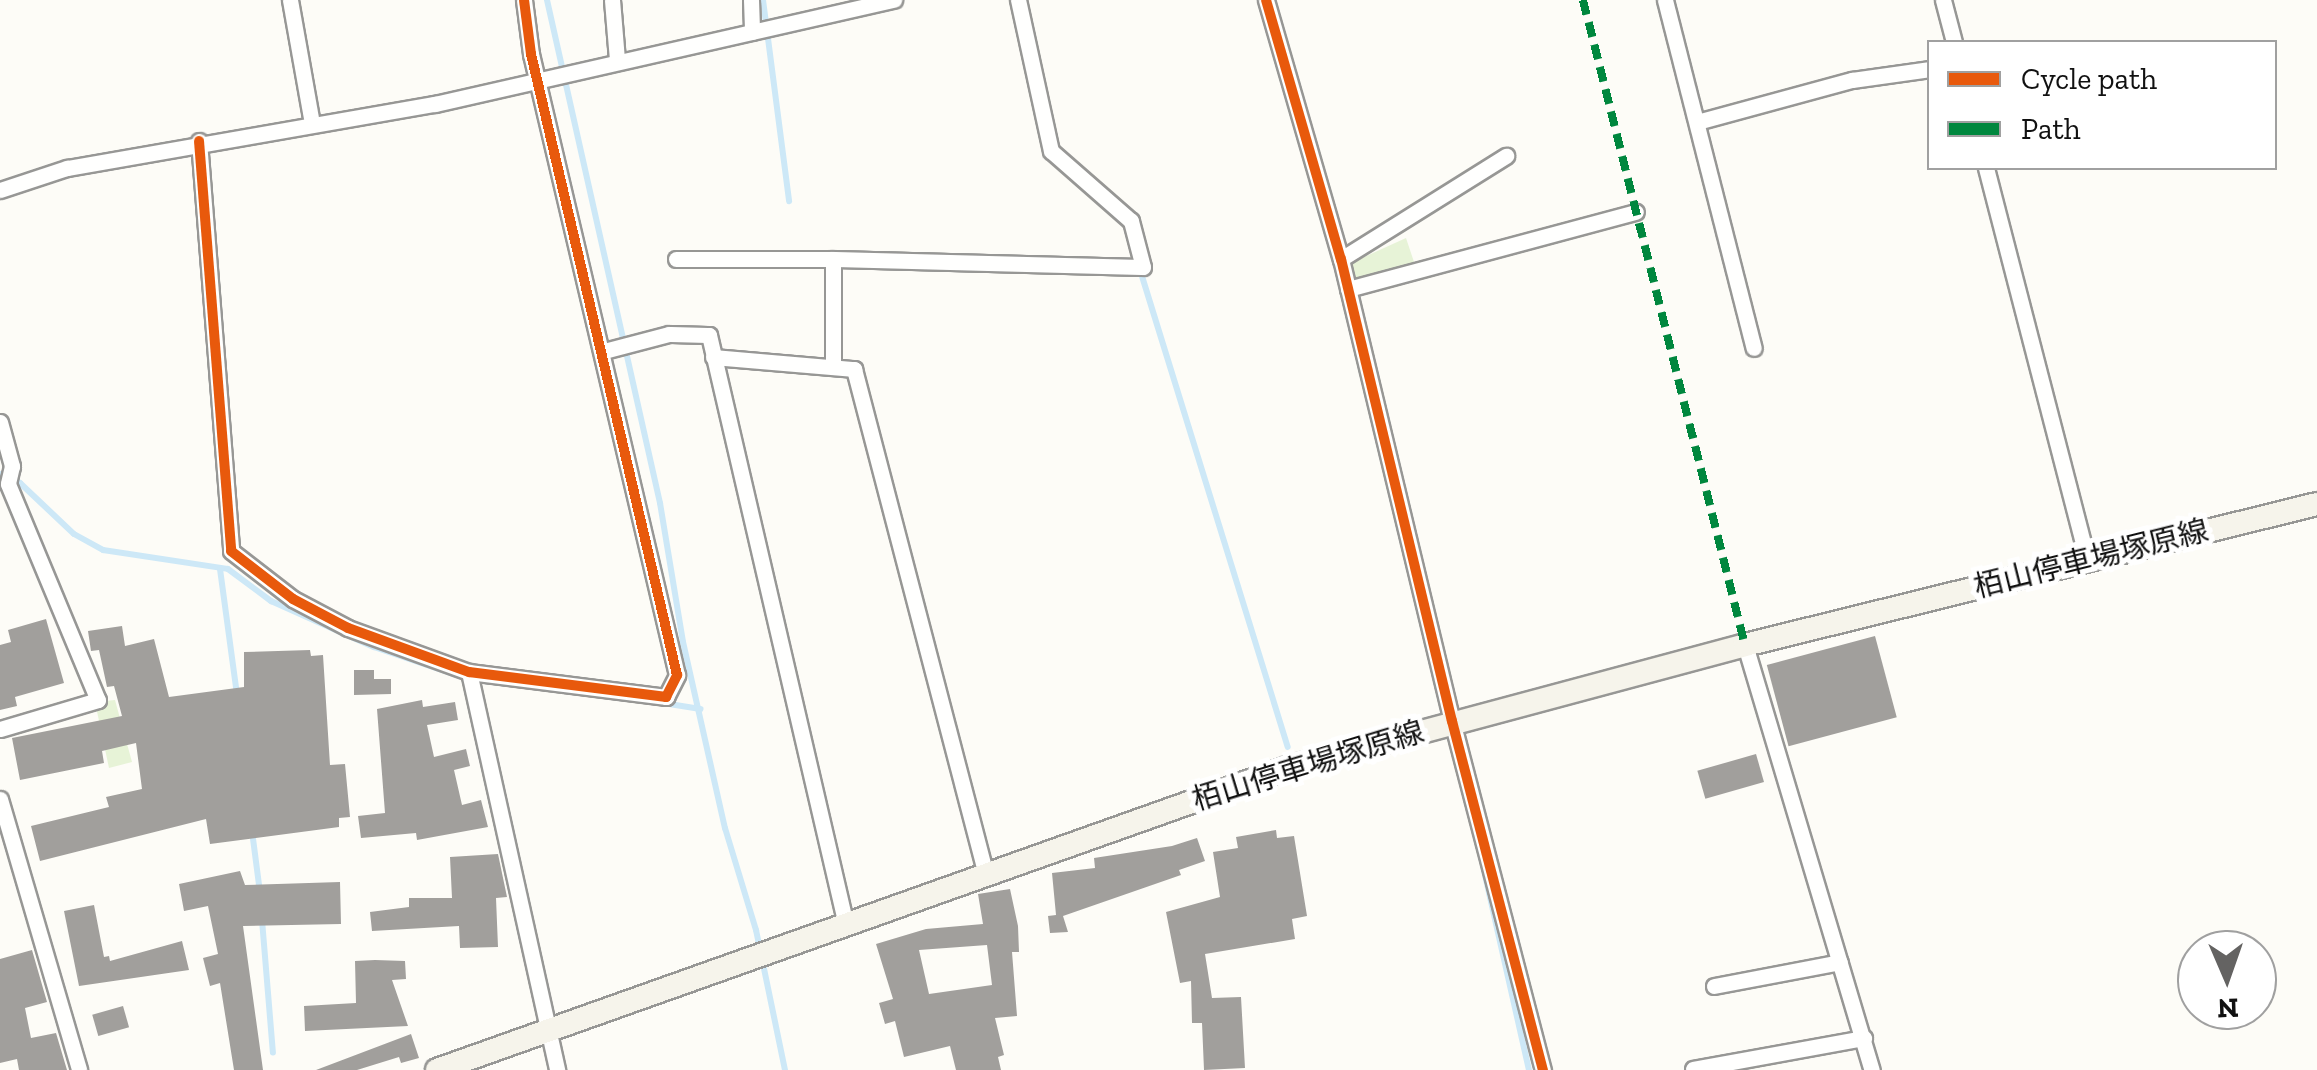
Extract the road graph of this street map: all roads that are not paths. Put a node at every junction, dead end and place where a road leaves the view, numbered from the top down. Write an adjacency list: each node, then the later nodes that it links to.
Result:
1 (290, 0): 16 (street)
2 (524, 0): 14 (street)
3 (612, 0): 12 (street)
4 (751, 0): 10 (street)
5 (894, 0): 10 (street)
6 (1018, 0): 23 (street)
7 (1266, 0): 24 (street)
8 (1665, 0): 15 (street)
9 (1943, 0): 11 (street)
10 (752, 32): 12 (street)
11 (1953, 40)
12 (617, 60): 14 (street)
13 (1927, 69): 15 (street)
14 (538, 78): 16 (street); 27 (street)
15 (1696, 122): 26 (street)
16 (312, 124): 17 (street)
17 (199, 142): 20 (street); 34 (street)
18 (1506, 156): 24 (street)
19 (1987, 170): 32 (street)
20 (0, 190)
21 (1636, 212): 25 (street)
22 (676, 258): 23 (street)
23 (832, 259): 29 (street)
24 (1341, 259): 25 (street)
25 (1348, 289): 35 (street)
26 (1754, 348)
27 (604, 351): 28 (street); 34 (street)
28 (713, 357): 29 (street); 39 (street)
29 (833, 367): 38 (street)
30 (0, 422): 36 (street)
31 (2317, 504): 32 (main road, 栢山停車場塚原線)
32 (2086, 559): 33 (main road, 栢山停車場塚原線)
33 (1746, 645): 35 (main road, 栢山停車場塚原線); 40 (street)
34 (469, 672): 42 (street)
35 (1452, 721): 38 (main road, 栢山停車場塚原線); 48 (street)
36 (0, 729)
37 (0, 799): 45 (street)
38 (986, 875): 39 (main road, 栢山停車場塚原線)
39 (846, 926): 42 (main road, 栢山停車場塚原線)
40 (1840, 962): 41 (street); 43 (street)
41 (1714, 986)
42 (548, 1031): 46 (main road, 栢山停車場塚原線); 47 (street)
43 (1864, 1038): 44 (street); 49 (street)
44 (1693, 1069)
45 (79, 1070)
46 (438, 1070)
47 (556, 1070)
48 (1543, 1070)
49 (1872, 1070)

